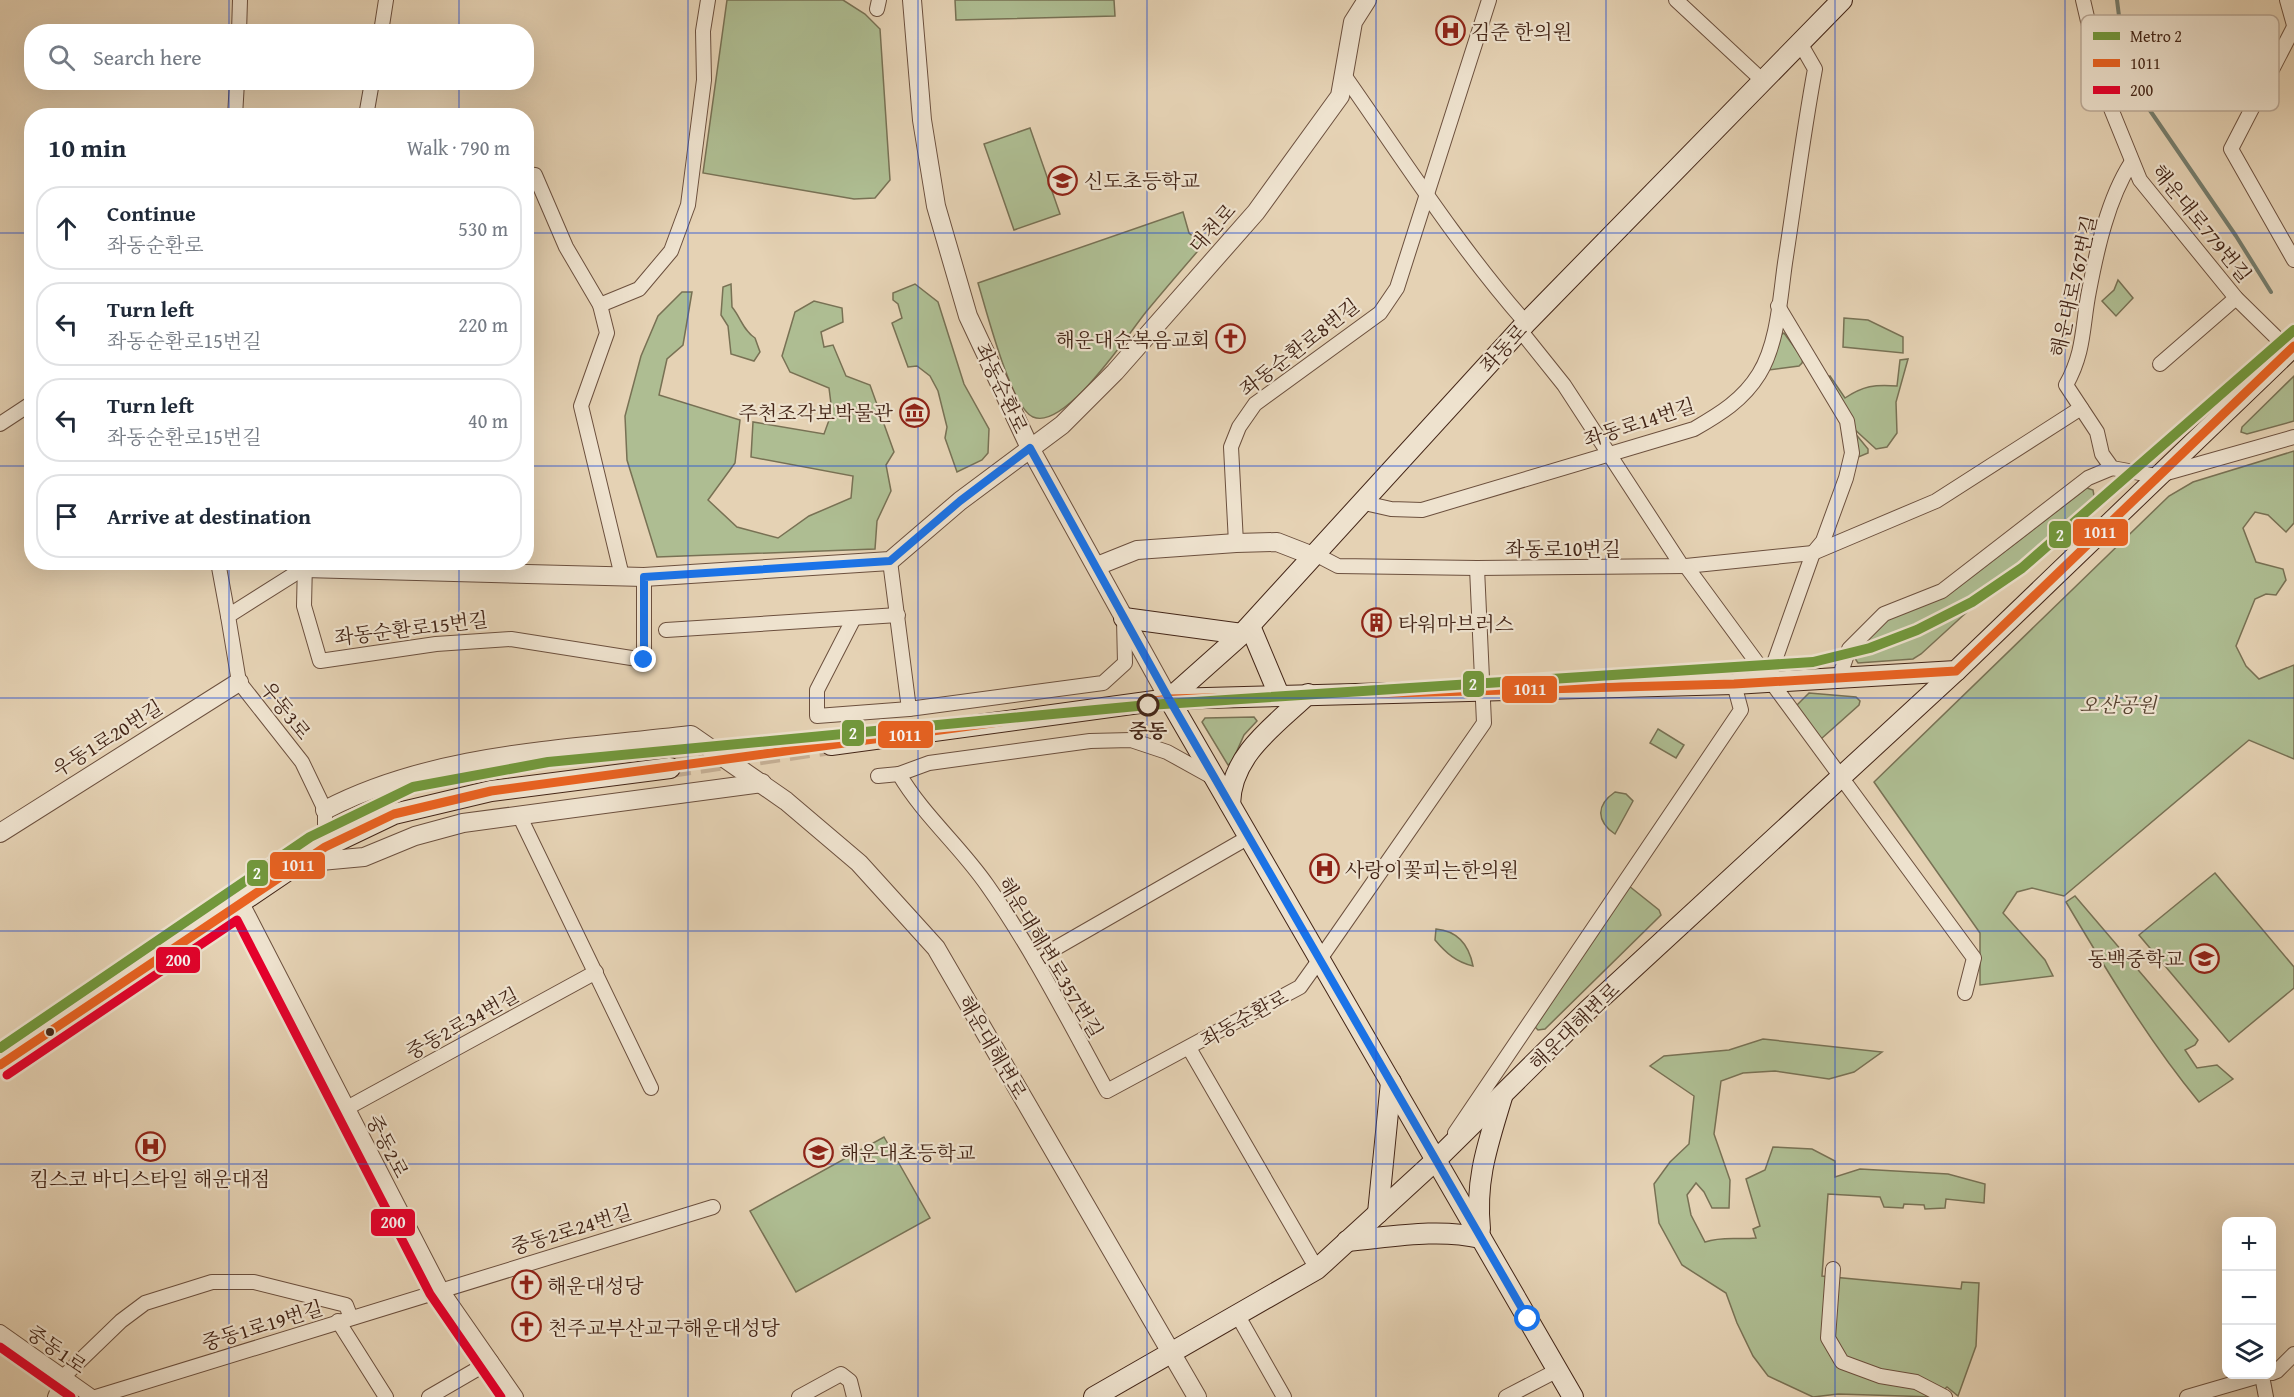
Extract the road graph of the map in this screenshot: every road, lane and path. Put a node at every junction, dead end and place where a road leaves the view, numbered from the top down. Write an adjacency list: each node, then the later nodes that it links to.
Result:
1 (240, 0): 12 (street)
2 (386, 0): 13 (street)
3 (708, 0): 30 (street)
4 (912, 0): 39 (street, 좌동순환로)
5 (1367, 0): 17 (street, 대천로)
6 (1490, 0): 27 (street, 좌동순환로8번길)
7 (1676, 0): 18 (street)
8 (1842, 0): 15 (main road, 좌동로)
9 (2083, 0): 11 (street, 해운대로779번길)
10 (2287, 0): 14 (street)
11 (2086, 15)
12 (239, 24)
13 (382, 24)
14 (2292, 34): 16 (street)
15 (1800, 43): 18 (main road, 좌동로); 31 (street, 좌동로14번길)
16 (2279, 59)
17 (1344, 75): 27 (street); 39 (street, 대천로)
18 (1763, 81): 32 (main road, 좌동로)
19 (237, 90): 21 (street)
20 (371, 90): 22 (street)
21 (235, 108)
22 (367, 108)
23 (2112, 111): 25 (street, 해운대로779번길)
24 (2251, 111): 28 (street)
25 (2131, 163): 29 (street, 해운대로779번길); 36 (street, 해운대로767번길)
26 (534, 175): 30 (street)
27 (1428, 195): 32 (street); 44 (street, 좌동순환로8번길)
28 (2294, 260)
29 (2236, 298): 33 (street, 해운대로779번길); 34 (street)
30 (600, 305): 55 (street)
31 (1778, 306): 40 (street, 좌동로14번길); 45 (street)
32 (1523, 326): 40 (street); 43 (main road, 좌동로)
33 (2291, 348): 42 (main road, 해운대해변로)
34 (2160, 364)
35 (24, 408): 37 (street)
36 (2081, 408): 41 (street); 45 (street, 좌동로10번길)
37 (0, 424)
38 (2294, 437): 42 (street)
39 (1030, 448): 47 (street); 48 (street, 좌동순환로)
40 (1609, 453): 43 (street, 좌동로14번길); 49 (street)
41 (2112, 468): 42 (street); 64 (street)
42 (2156, 476): 63 (main road, 해운대해변로)
43 (1360, 502): 46 (main road, 좌동로)
44 (1236, 543): 46 (street); 48 (street)
45 (1813, 553): 49 (street, 좌동로10번길); 65 (street)
46 (1314, 555): 50 (street, 좌동로10번길); 62 (main road, 좌동로)
47 (890, 561): 56 (street); 57 (street)
48 (1097, 566): 60 (street, 좌동순환로)
49 (1684, 566): 50 (street, 좌동로10번길); 65 (street)
50 (1477, 568): 68 (street)
51 (219, 570): 58 (street, 우동3로)
52 (297, 570): 58 (street)
53 (304, 570): 56 (street, 좌동순환로15번길)
54 (449, 570): 55 (street)
55 (622, 576): 56 (street)
56 (644, 577)
57 (898, 615): 59 (street); 72 (street)
58 (228, 616): 66 (street, 우동3로)
59 (854, 618): 61 (street); 72 (street)
60 (1124, 618): 62 (main road); 71 (street, 좌동순환로); 72 (street)
61 (666, 630)
62 (1246, 630): 69 (main road); 71 (main road, 좌동로)
63 (1956, 671): 64 (main road); 78 (main road, 해운대해변로)
64 (1839, 678): 65 (main road)
65 (1768, 680): 67 (main road); 78 (street)
66 (239, 682): 81 (street, 우동3로); 83 (street, 우동1로20번길)
67 (1734, 684): 68 (main road); 98 (street)
68 (1482, 691): 70 (main road); 88 (street)
69 (1279, 694): 70 (main road); 71 (main road)
70 (1308, 694): 80 (main road)
71 (1169, 699): 73 (main road); 77 (main road, 좌동순환로)
72 (909, 709)
73 (831, 745)
74 (670, 768): 85 (main road)
75 (899, 774): 76 (street); 77 (street); 89 (street, 해운대해변로357번길)
76 (878, 776)
77 (1214, 778): 80 (main road, 좌동순환로)
78 (1839, 778): 91 (street); 96 (main road, 해운대해변로)
79 (762, 783): 81 (street, 해운대해변로); 82 (street); 109 (street, 해운대해변로)
80 (1230, 804): 84 (main road, 좌동순환로)
81 (325, 810): 85 (street, 우동3로)
82 (519, 815): 86 (street); 90 (street)
83 (0, 833)
84 (1249, 837): 88 (main road, 좌동순환로); 89 (street)
85 (325, 847): 86 (main road)
86 (299, 863): 87 (main road)
87 (242, 903): 93 (main road); 97 (street, 중동2로)
88 (1320, 959): 92 (street, 좌동순환로); 94 (main road, 좌동순환로)
89 (1035, 960): 92 (street, 해운대해변로357번길)
90 (596, 972): 95 (street); 97 (street, 중동2로34번길)
91 (1965, 993)
92 (1189, 1048): 103 (street)
93 (1, 1061)
94 (1391, 1082): 98 (main road, 좌동순환로); 100 (main road)
95 (651, 1088)
96 (1503, 1095): 98 (main road, 해운대해변로); 101 (main road)
97 (347, 1108): 105 (street, 중동2로)
98 (1436, 1160): 100 (main road, 해운대해변로); 101 (main road, 좌동순환로)
99 (713, 1207): 105 (street, 중동2로24번길)
100 (1378, 1213): 102 (main road, 해운대해변로)
101 (1481, 1238): 102 (main road); 112 (main road, 좌동순환로)
102 (1347, 1241): 103 (main road, 해운대해변로)
103 (1317, 1269): 106 (main road, 해운대해변로)
104 (1833, 1269): 129 (street)
105 (441, 1289): 107 (street, 중동1로19번길); 111 (street, 중동2로)
106 (1238, 1316): 109 (main road, 해운대해변로); 126 (street)
107 (344, 1319): 114 (street); 118 (street, 중동1로19번길); 119 (street)
108 (0, 1332): 114 (street, 중동1로)
109 (1172, 1353): 124 (main road, 해운대해변로); 125 (street, 해운대해변로)
110 (2294, 1354): 113 (street)
111 (490, 1361): 120 (street); 121 (street, 중동2로)
112 (1558, 1370): 127 (street); 128 (main road, 좌동순환로)
113 (2276, 1371)
114 (63, 1377): 117 (street); 118 (street, 중동1로)
115 (2249, 1379): 130 (street)
116 (2266, 1379): 131 (street)
117 (55, 1397)
118 (94, 1397)
119 (386, 1397)
120 (429, 1397)
121 (516, 1397)
122 (799, 1397): 123 (street)
123 (854, 1397)
124 (1094, 1397)
125 (1197, 1397)
126 (1284, 1397)
127 (1506, 1397)
128 (1573, 1397)
129 (1945, 1397)
130 (2187, 1397)
131 (2266, 1397)

